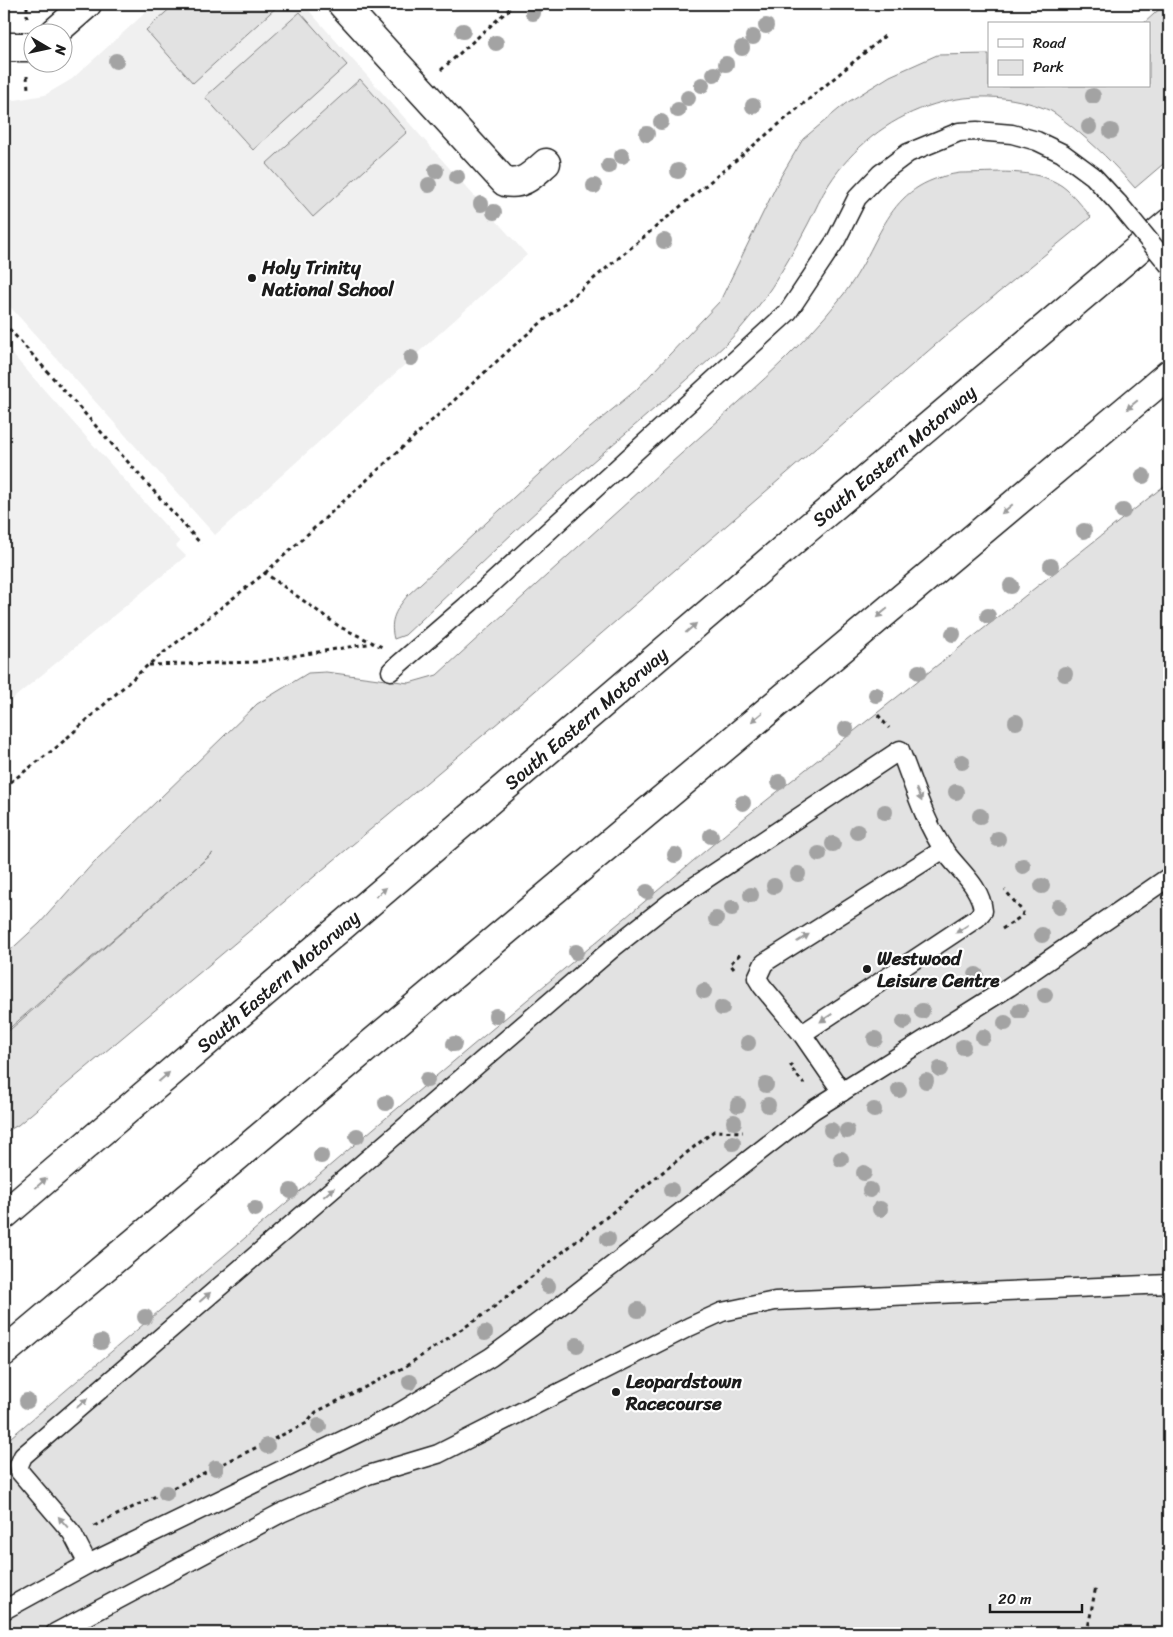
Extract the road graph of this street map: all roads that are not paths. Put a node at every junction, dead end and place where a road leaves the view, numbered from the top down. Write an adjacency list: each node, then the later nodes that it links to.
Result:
1 (87, 4): 3 (main road)
2 (342, 4): 6 (main road)
3 (66, 22)
4 (22, 47): 5 (main road)
5 (4, 48)
6 (546, 163)
7 (1169, 223): 15 (main road, South Eastern Motorway, one-way to 7)
8 (1169, 265): 10 (lane, bridge)
9 (1169, 374): 17 (main road, one-way to 17)
10 (391, 672)
11 (944, 849): 13 (lane, one-way to 13); 13 (lane, one-way to 11); 18 (lane, one-way to 11)
12 (1169, 877): 14 (lane)
13 (802, 1034): 14 (lane)
14 (842, 1092): 18 (lane)
15 (4, 1215)
16 (1169, 1284): 20 (lane)
17 (4, 1352)
18 (88, 1564): 19 (lane)
19 (4, 1610)
20 (55, 1633)

